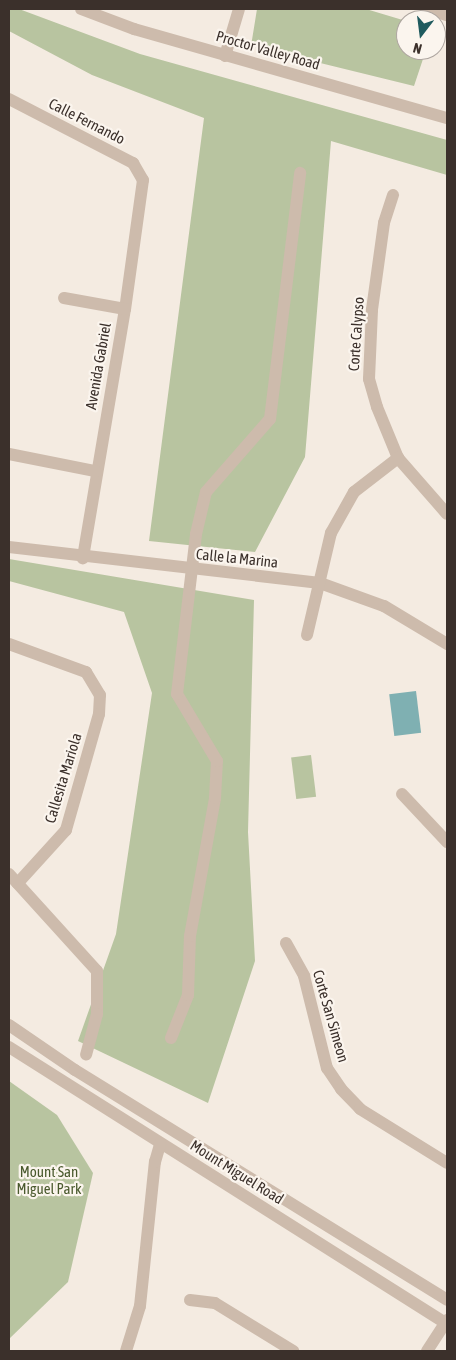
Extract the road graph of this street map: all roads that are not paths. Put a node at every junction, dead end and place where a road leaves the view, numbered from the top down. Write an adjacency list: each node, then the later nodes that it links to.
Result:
1 (81, 9): 5 (street, Proctor Valley Road)
2 (239, 9): 5 (street)
3 (428, 9): 4 (street)
4 (447, 15)
5 (225, 56): 7 (street, Proctor Valley Road)
6 (9, 99): 9 (street, Calle Fernando)
7 (447, 118)
8 (300, 173): 19 (street)
9 (143, 180): 12 (street, Avenida Gabriel)
10 (393, 195): 14 (street, Corte Calypso)
11 (64, 298): 12 (street)
12 (125, 310): 15 (street, Avenida Gabriel)
13 (9, 454): 15 (street)
14 (398, 458): 16 (street, Corte Calypso); 20 (street)
15 (95, 471): 18 (street, Avenida Gabriel)
16 (447, 514)
17 (9, 547): 18 (street, Calle la Marina)
18 (82, 558): 19 (street, Calle la Marina)
19 (192, 569): 20 (street, Calle la Marina); 29 (street)
20 (320, 583): 21 (street); 23 (street, Calle la Marina)
21 (308, 635)
22 (9, 644): 26 (street, Callesita Mariola)
23 (447, 644)
24 (402, 794): 25 (street)
25 (447, 842)
26 (13, 879): 31 (street)
27 (286, 943): 33 (street, Corte San Simeon)
28 (9, 1025): 35 (street, Mount Miguel Road)
29 (172, 1038)
30 (9, 1047): 32 (street, Mount Miguel Road)
31 (86, 1056)
32 (160, 1144): 36 (street, Mount Miguel Road); 37 (street)
33 (447, 1163)
34 (190, 1300): 38 (street)
35 (447, 1300)
36 (447, 1323): 39 (street)
37 (126, 1351)
38 (293, 1351)
39 (427, 1351)

